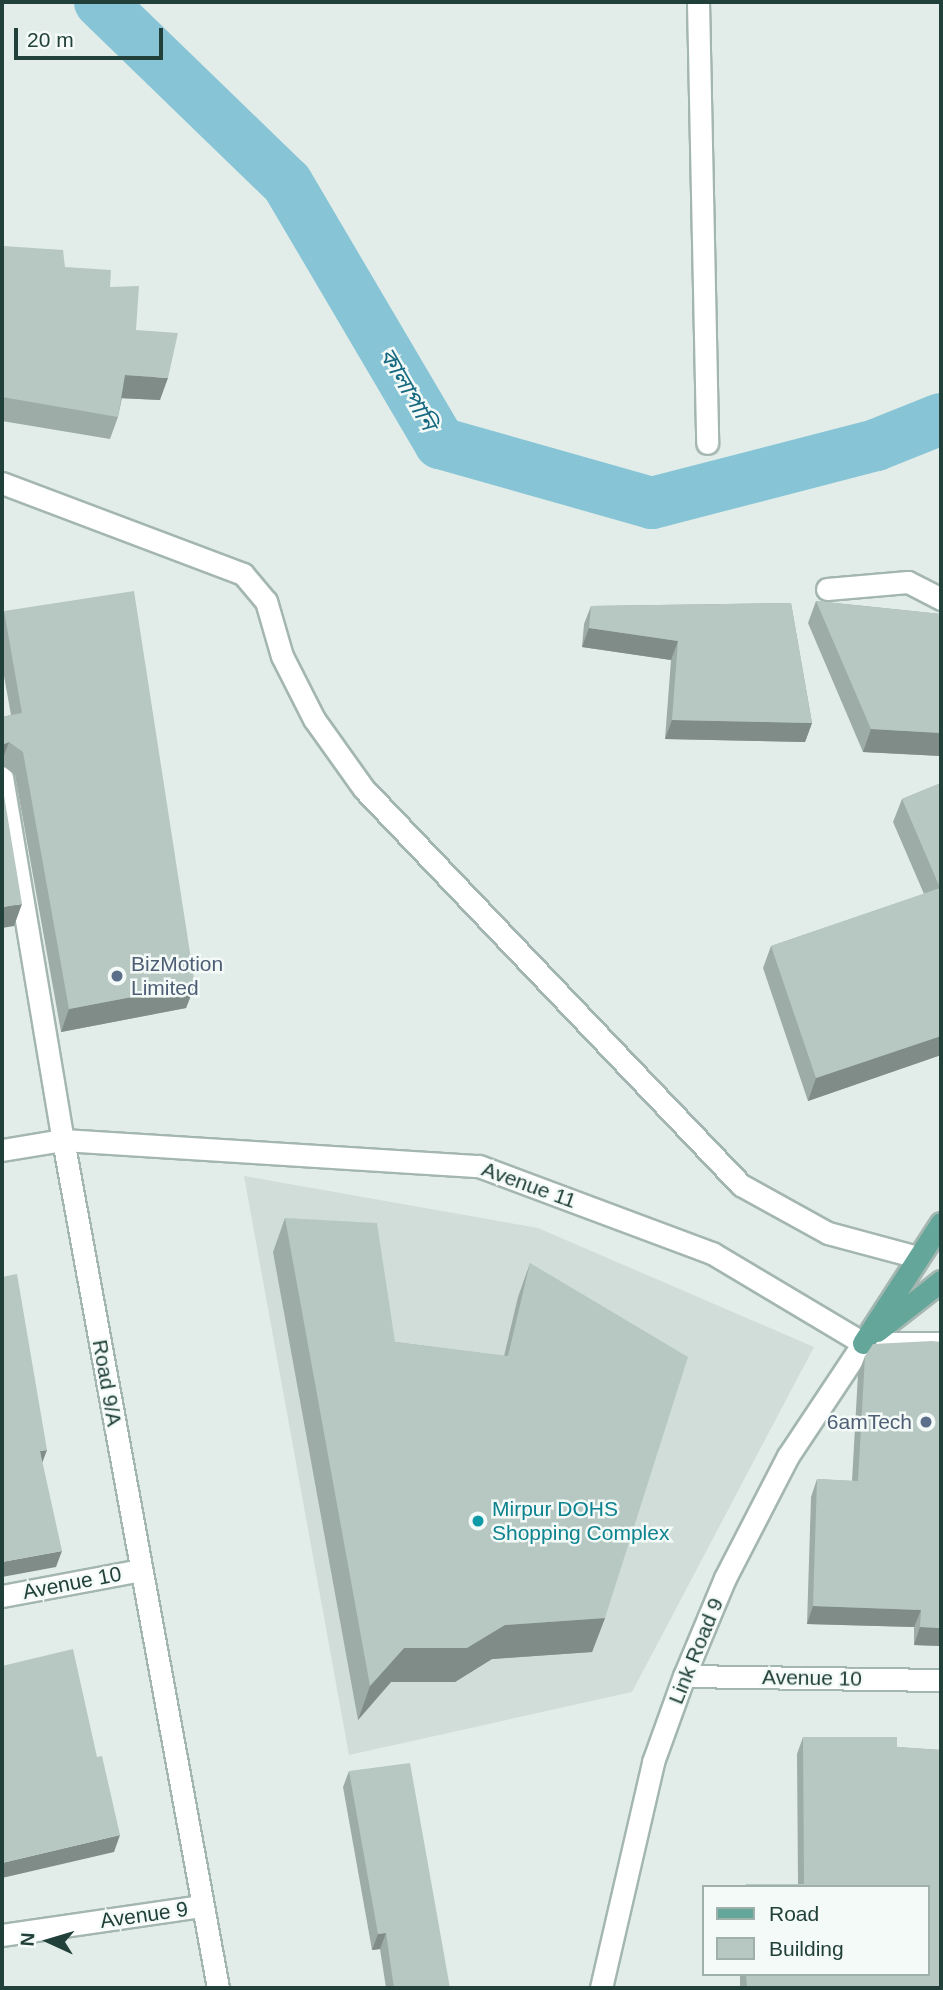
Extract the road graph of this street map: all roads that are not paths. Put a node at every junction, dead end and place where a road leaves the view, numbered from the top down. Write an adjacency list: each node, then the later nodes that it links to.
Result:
1 (698, 2): 2 (street)
2 (707, 443)
3 (2, 483): 10 (street)
4 (827, 589): 5 (street)
5 (941, 599)
6 (2, 777): 7 (street, Road 9/A)
7 (63, 1140): 8 (street, Avenue 11); 12 (street, Avenue 11); 14 (street, Road 9/A)
8 (2, 1150)
9 (941, 1223): 10 (main road, Link Road 9)
10 (917, 1257): 12 (main road, Link Road 9)
11 (941, 1281): 12 (main road, Link Road 9)
12 (863, 1343): 13 (street); 16 (street, Link Road 9)
13 (941, 1343)
14 (141, 1570): 15 (street, Avenue 10); 18 (street, Road 9/A)
15 (2, 1596)
16 (684, 1676): 17 (street, Avenue 10); 21 (street, Link Road 9)
17 (941, 1680)
18 (202, 1906): 19 (street, Avenue 9); 20 (street, Road 9/A)
19 (2, 1935)
20 (218, 1988)
21 (601, 1988)

